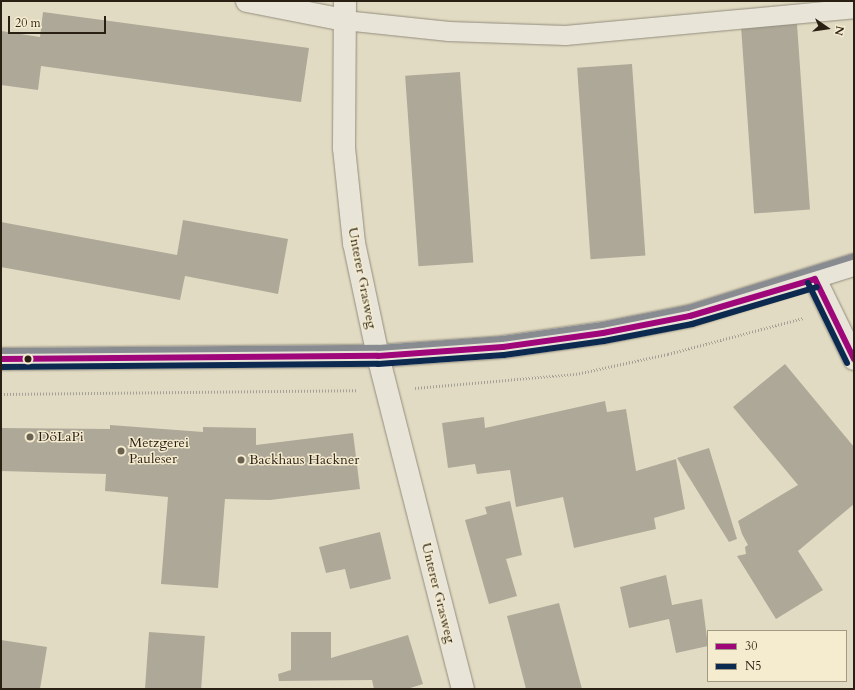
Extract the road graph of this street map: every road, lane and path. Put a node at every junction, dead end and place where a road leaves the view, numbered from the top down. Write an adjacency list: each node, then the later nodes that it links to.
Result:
1 (247, 1): 3 (street)
2 (854, 8): 3 (lane)
3 (345, 11): 6 (street, Unterer Grasweg)
4 (854, 266): 5 (street)
5 (815, 279): 6 (street); 8 (street)
6 (378, 356): 7 (street); 9 (street, Unterer Grasweg)
7 (1, 358)
8 (854, 359)
9 (463, 689)

